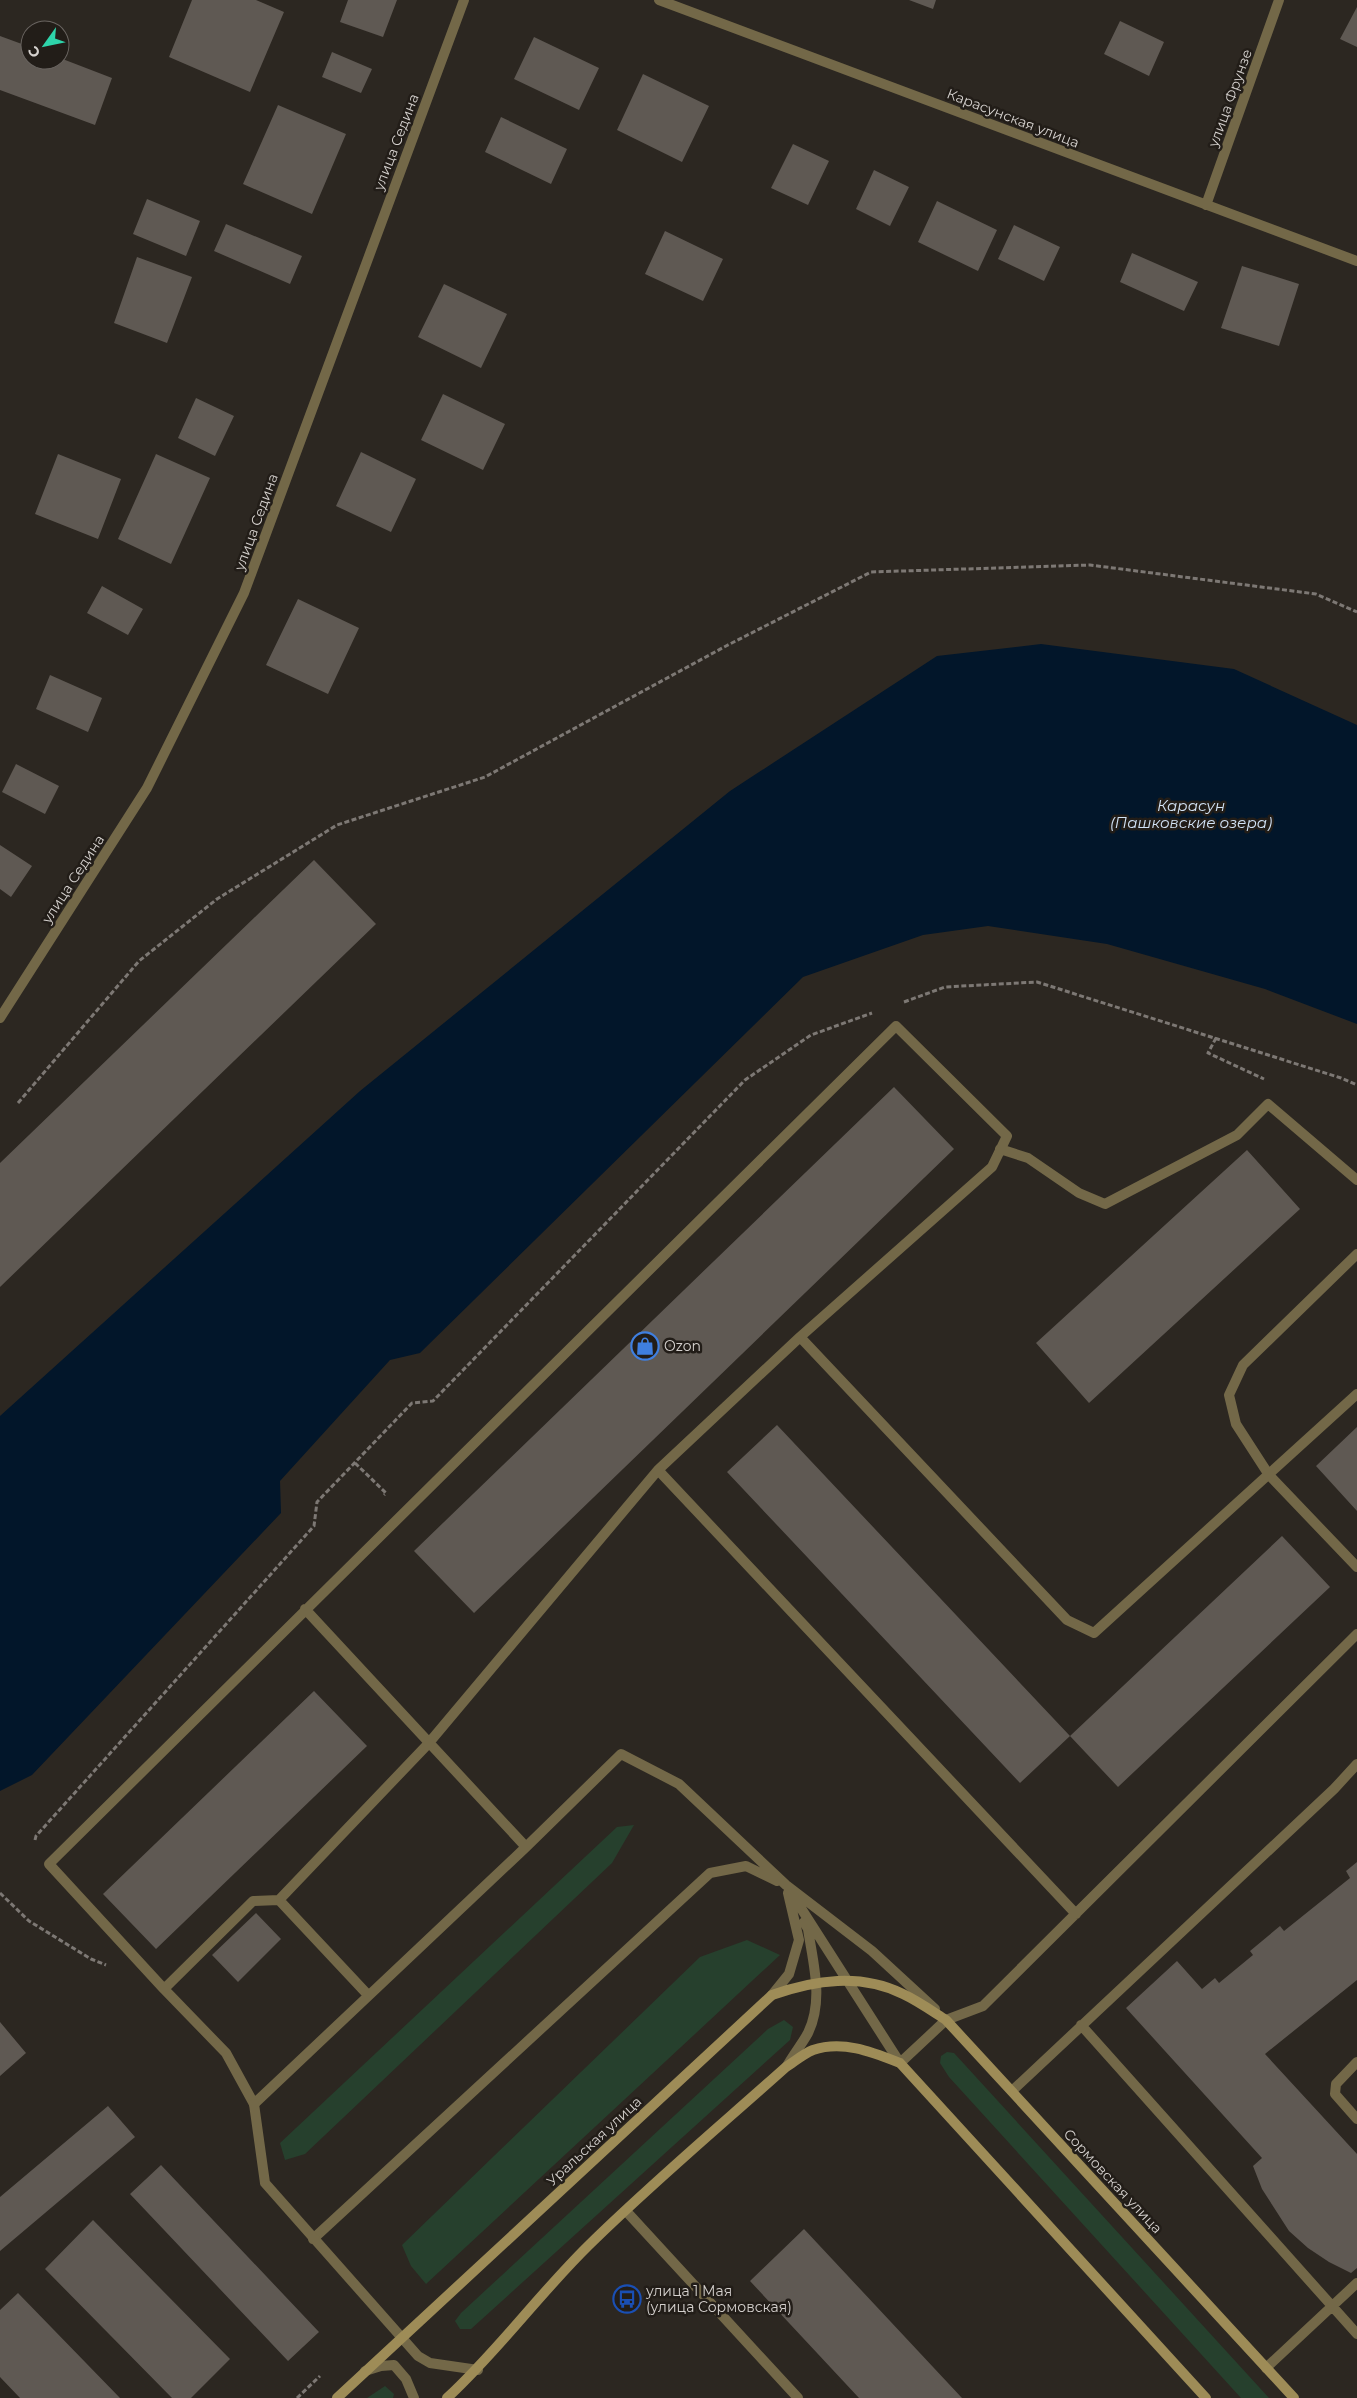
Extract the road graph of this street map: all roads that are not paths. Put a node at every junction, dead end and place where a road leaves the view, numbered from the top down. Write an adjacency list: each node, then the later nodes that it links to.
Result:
1 (464, 0): 6 (street, улица Седина)
2 (659, 0): 4 (street, Карасунская улица)
3 (1279, 0): 4 (street, улица Фрунзе)
4 (1206, 205): 5 (street, Карасунская улица)
5 (1357, 261)
6 (0, 1018)
7 (1000, 1149): 8 (street); 10 (street); 15 (street)
8 (1357, 1180)
9 (1357, 1254): 13 (street)
10 (800, 1337): 12 (street); 13 (street)
11 (1357, 1394): 13 (street)
12 (658, 1470): 17 (street); 22 (street)
13 (1269, 1475): 14 (street)
14 (1357, 1567)
15 (305, 1609): 17 (street); 25 (street)
16 (1357, 1634): 22 (street)
17 (428, 1744): 19 (street); 21 (street)
18 (1357, 1764): 30 (street)
19 (526, 1847): 20 (street); 27 (street)
20 (786, 1885): 23 (street); 24 (street); 28 (street); 29 (street); 38 (street)
21 (279, 1900): 25 (street); 27 (street)
22 (1076, 1914): 29 (street)
23 (848, 1981): 24 (main road, Уральская улица); 26 (main road, Уральская улица); 32 (street)
24 (816, 1982): 28 (main road, Уральская улица); 33 (street)
25 (164, 1989): 35 (street)
26 (902, 1993): 29 (main road, Сормовская улица)
27 (368, 1995): 35 (street)
28 (772, 1995): 42 (main road, Уральская улица)
29 (946, 2020): 32 (street); 34 (main road, Сормовская улица)
30 (1081, 2025): 34 (street); 40 (street)
31 (1357, 2062): 36 (street)
32 (900, 2063): 33 (main road); 50 (main road)
33 (786, 2067): 37 (main road)
34 (1012, 2091): 43 (main road, Сормовская улица)
35 (254, 2104): 38 (street)
36 (1357, 2119)
37 (626, 2211): 44 (main road); 49 (street)
38 (313, 2239): 42 (street)
39 (1357, 2283): 40 (street)
40 (1332, 2306): 41 (street); 43 (street)
41 (1357, 2334)
42 (401, 2338): 44 (street); 45 (main road, Уральская улица)
43 (1266, 2368): 51 (main road, Сормовская улица)
44 (478, 2370): 48 (main road)
45 (363, 2372): 46 (main road, Уральская улица); 47 (street)
46 (337, 2398)
47 (414, 2398)
48 (447, 2398)
49 (798, 2398)
50 (1206, 2398)
51 (1294, 2398)

